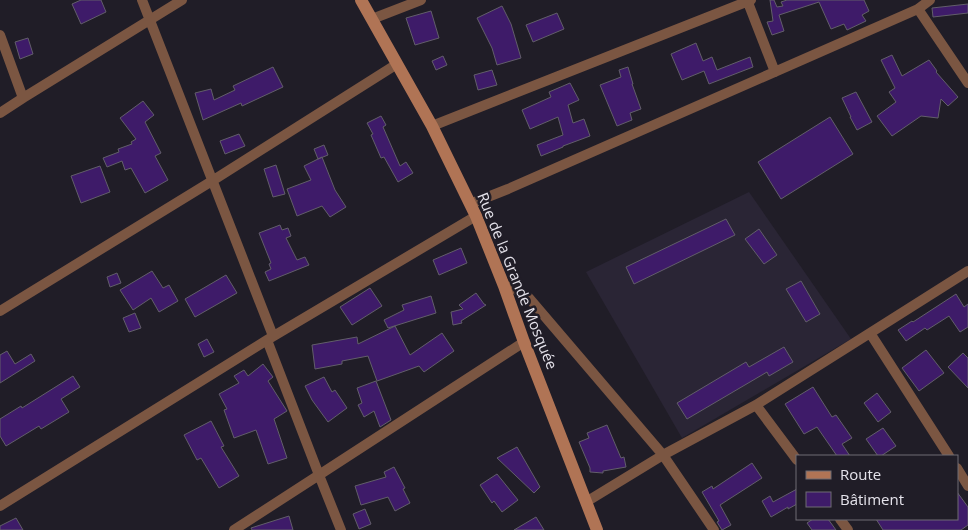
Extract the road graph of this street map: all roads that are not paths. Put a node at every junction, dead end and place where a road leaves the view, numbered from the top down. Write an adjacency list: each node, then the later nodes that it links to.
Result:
1 (142, 0): 9 (street)
2 (182, 0): 9 (street)
3 (361, 0): 8 (street, Rue de la Grande Mosquée)
4 (421, 0): 8 (street)
5 (930, 0): 7 (street)
6 (748, 1): 12 (street); 16 (street)
7 (918, 10): 12 (street); 13 (street)
8 (372, 19): 11 (street, Rue de la Grande Mosquée)
9 (149, 20): 14 (street); 17 (street)
10 (0, 35): 14 (street)
11 (397, 64): 16 (street, Rue de la Grande Mosquée); 17 (street)
12 (775, 72): 18 (street)
13 (968, 83)
14 (22, 98): 15 (street)
15 (0, 113)
16 (432, 126): 18 (street, Rue de la Grande Mosquée)
17 (212, 181): 22 (street); 24 (street)
18 (470, 204): 19 (street, Rue de la Grande Mosquée)
19 (476, 216): 21 (street, Rue de la Grande Mosquée); 24 (street)
20 (968, 271): 23 (street)
21 (504, 286): 25 (street, Rue de la Grande Mosquée); 27 (street)
22 (0, 311)
23 (870, 333): 26 (street); 28 (street)
24 (270, 338): 31 (street); 34 (street)
25 (524, 342): 31 (street); 33 (street, Rue de la Grande Mosquée)
26 (756, 405): 27 (street); 29 (street)
27 (663, 455): 33 (street); 38 (street)
28 (948, 455)
29 (796, 459)
30 (958, 470): 32 (street)
31 (319, 475): 35 (street); 36 (street)
32 (968, 486)
33 (586, 502): 37 (street, Rue de la Grande Mosquée)
34 (1, 503)
35 (234, 530)
36 (341, 530)
37 (597, 530)
38 (714, 530)

